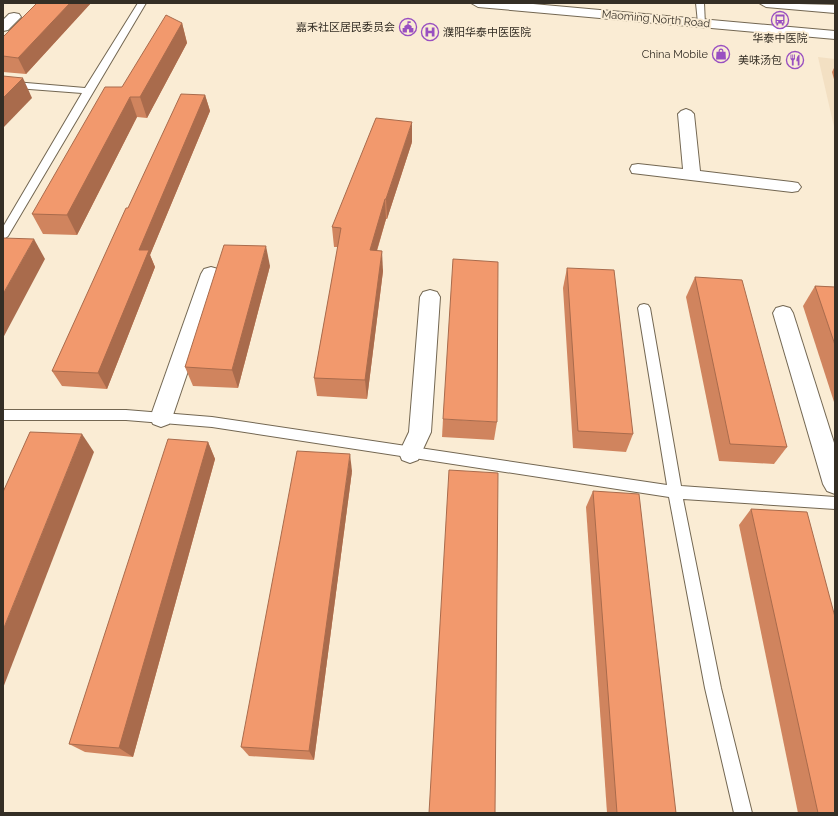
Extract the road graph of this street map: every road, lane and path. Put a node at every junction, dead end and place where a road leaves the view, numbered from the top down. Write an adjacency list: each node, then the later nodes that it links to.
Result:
1 (142, 3): 11 (lane)
2 (478, 3): 7 (street, Maoming North Road)
3 (700, 3): 7 (lane)
4 (766, 3): 5 (street)
5 (835, 9)
6 (14, 17): 8 (street)
7 (702, 23): 9 (street, Maoming North Road)
8 (3, 27)
9 (835, 35)
10 (3, 84): 11 (lane)
11 (88, 91): 16 (lane)
12 (686, 114): 14 (street)
13 (638, 169): 14 (street)
14 (692, 175): 15 (street)
15 (792, 187)
16 (3, 236)
17 (211, 274): 22 (street)
18 (430, 297): 23 (street)
19 (644, 308): 25 (lane)
20 (783, 313): 24 (street)
21 (3, 415): 22 (lane)
22 (161, 418): 23 (lane)
23 (410, 453): 25 (lane)
24 (835, 484)
25 (674, 492): 26 (lane); 27 (lane)
26 (835, 503)
27 (743, 813)

